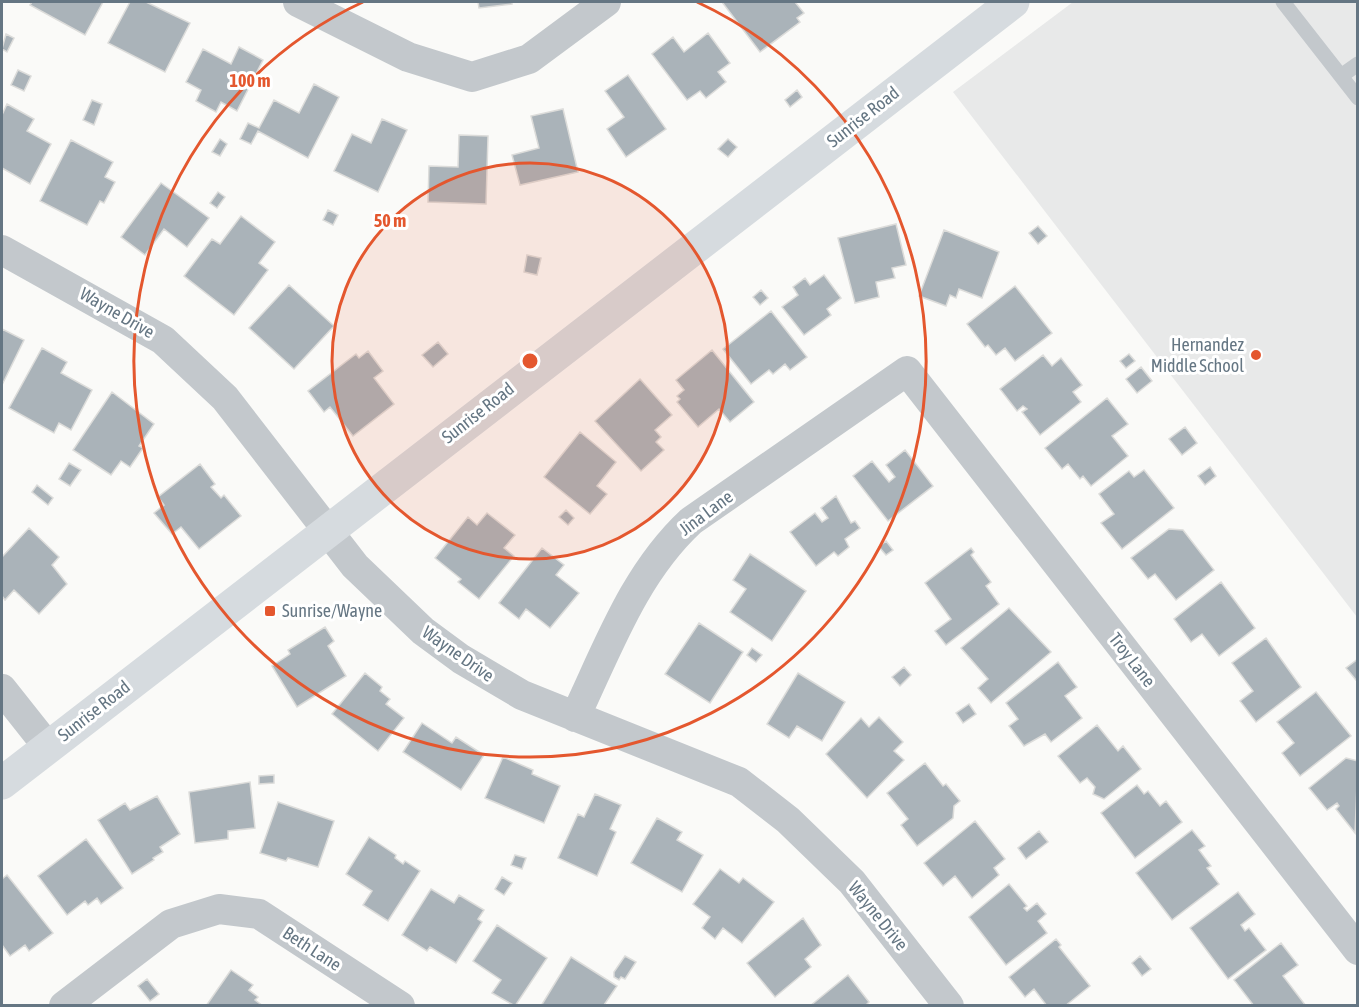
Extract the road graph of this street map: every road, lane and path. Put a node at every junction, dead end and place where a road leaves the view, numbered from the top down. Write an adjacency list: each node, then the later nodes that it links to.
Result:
1 (298, 2): 2 (street)
2 (606, 2)
3 (1013, 2): 10 (main road, Sunrise Road)
4 (1283, 2): 6 (lane)
5 (1358, 64): 6 (lane)
6 (1341, 76): 7 (lane)
7 (1358, 98)
8 (2, 250): 10 (street, Wayne Drive)
9 (907, 371): 12 (street, Jina Lane); 15 (street, Troy Lane)
10 (326, 530): 12 (street, Wayne Drive); 13 (main road, Sunrise Road)
11 (2, 689): 13 (street)
12 (575, 717): 18 (street, Wayne Drive)
13 (48, 747): 14 (main road, Sunrise Road)
14 (2, 783)
15 (1358, 950)
16 (64, 1005): 17 (street, Beth Lane)
17 (400, 1005)
18 (949, 1005)

